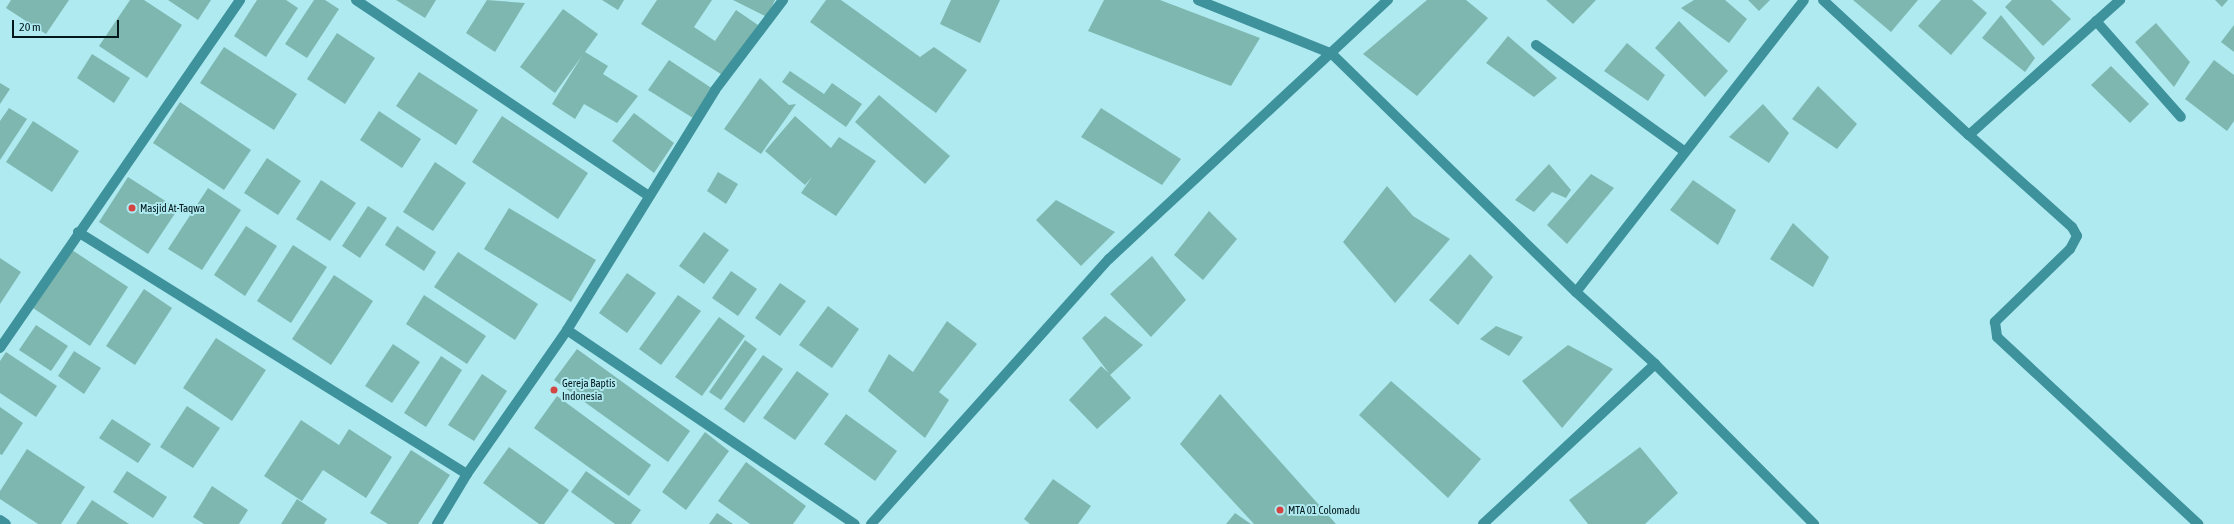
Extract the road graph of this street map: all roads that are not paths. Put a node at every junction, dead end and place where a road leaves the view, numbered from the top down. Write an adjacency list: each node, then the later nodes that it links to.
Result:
1 (240, 0): 16 (street)
2 (356, 0): 15 (street)
3 (783, 0): 15 (street)
4 (1198, 0): 11 (street)
5 (1388, 0): 11 (street)
6 (1804, 0): 14 (street)
7 (1823, 0): 13 (street)
8 (2120, 0): 9 (street)
9 (2096, 21): 12 (street); 13 (street)
10 (1536, 45): 14 (street)
11 (1332, 54): 17 (street); 26 (street)
12 (2181, 117)
13 (1969, 135): 29 (street)
14 (1684, 151): 17 (street)
15 (647, 195): 18 (street)
16 (78, 232): 19 (street); 21 (street)
17 (1576, 292): 20 (street)
18 (567, 330): 21 (street); 25 (street)
19 (0, 348)
20 (1655, 364): 27 (street); 28 (street)
21 (467, 474): 24 (street)
22 (0, 520): 23 (street)
23 (6, 524)
24 (437, 524)
25 (855, 524)
26 (871, 524)
27 (1483, 524)
28 (1814, 524)
29 (2198, 524)

